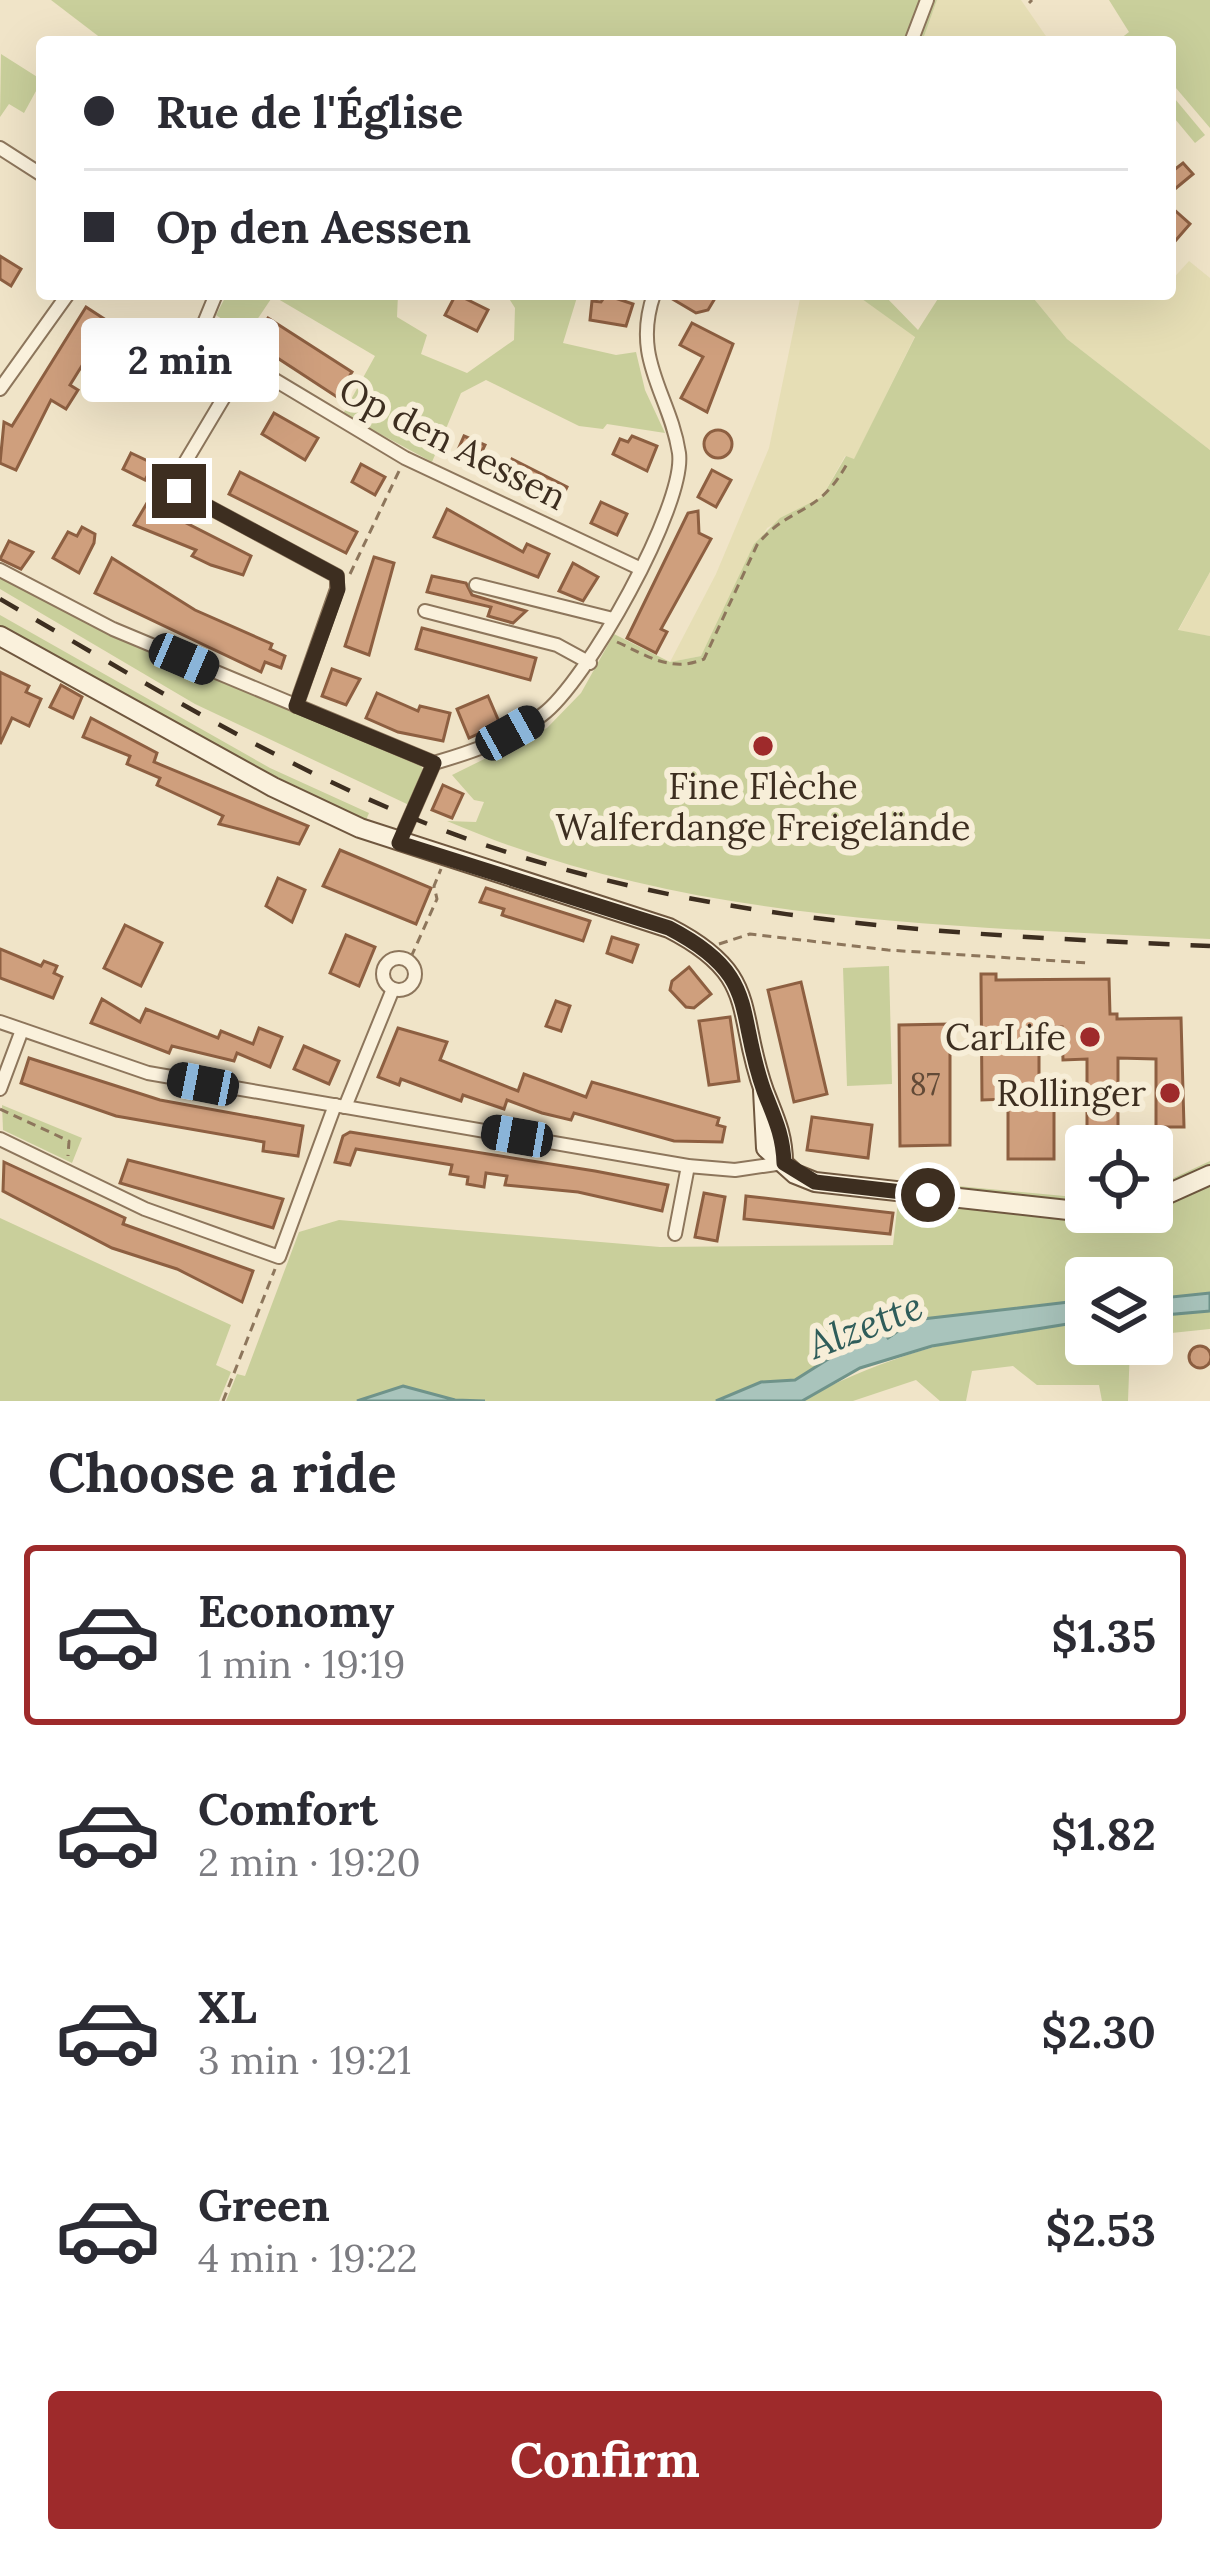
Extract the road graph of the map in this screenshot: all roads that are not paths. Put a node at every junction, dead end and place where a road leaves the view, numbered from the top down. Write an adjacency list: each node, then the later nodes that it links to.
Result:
1 (927, 0): 2 (street)
2 (913, 36)
3 (0, 148): 4 (street)
4 (36, 171)
5 (64, 300): 9 (street)
6 (214, 300): 8 (street, Op den Aessen)
7 (653, 300): 10 (street)
8 (245, 362): 10 (street, Op den Aessen); 17 (street)
9 (0, 389)
10 (639, 568): 14 (street)
11 (0, 570): 17 (street)
12 (476, 585): 14 (street)
13 (425, 611): 16 (street)
14 (614, 620): 16 (street)
15 (0, 636): 19 (main road)
16 (590, 663): 18 (street)
17 (296, 706): 18 (street)
18 (434, 763): 19 (street)
19 (399, 843): 26 (main road)
20 (394, 988): 24 (street)
21 (0, 1022): 22 (street)
22 (22, 1030): 23 (street); 24 (street)
23 (0, 1089)
24 (340, 1106): 25 (street); 27 (street)
25 (0, 1139)
26 (784, 1163): 27 (street); 30 (main road)
27 (688, 1166): 31 (street)
28 (1210, 1175): 29 (main road)
29 (1173, 1192)
30 (1065, 1210)
31 (675, 1234)

